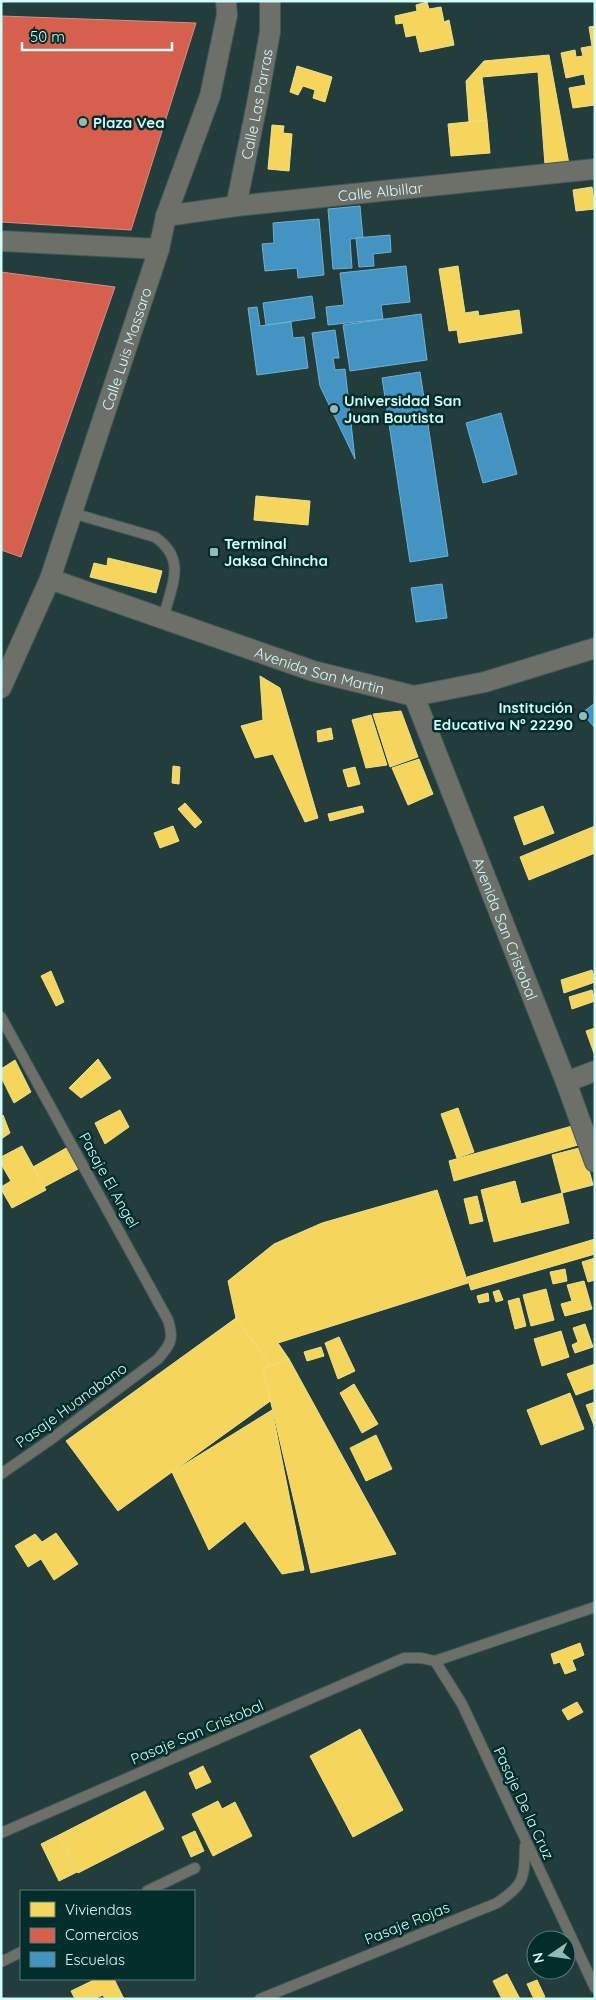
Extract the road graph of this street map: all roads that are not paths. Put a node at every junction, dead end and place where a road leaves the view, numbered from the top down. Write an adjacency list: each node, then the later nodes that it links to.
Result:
1 (226, 1): 5 (street, Calle Luis Massaro)
2 (274, 2): 4 (street, Calle Las Parras)
3 (595, 169): 4 (street, Calle Albillar)
4 (236, 206): 5 (street, Calle Albillar)
5 (166, 216): 7 (street, Calle Luis Massaro)
6 (1, 241): 7 (street)
7 (159, 249): 8 (street, Calle Luis Massaro)
8 (72, 513): 9 (street, Calle Luis Massaro); 10 (lane)
9 (50, 579): 10 (street, Avenida San Martin); 12 (street, Calle Luis Massaro)
10 (162, 618): 13 (street, Avenida San Martin)
11 (595, 648): 13 (street, Avenida San Martin)
12 (1, 688)
13 (414, 696): 16 (street, Avenida San Cristobal)
14 (1, 1017): 18 (lane, Pasaje El Angel)
15 (595, 1071): 16 (street)
16 (566, 1082): 17 (street, Avenida San Cristobal)
17 (595, 1162)
18 (158, 1359): 19 (lane, Pasaje Huanabano)
19 (1, 1474)
20 (595, 1608): 21 (lane)
21 (436, 1661): 22 (lane, Pasaje San Cristobal); 23 (lane, Pasaje De la Cruz)
22 (1, 1833)
23 (525, 1842): 28 (lane, Pasaje De la Cruz); 29 (lane, Pasaje Rojas)
24 (195, 1868): 25 (lane)
25 (149, 1890)
26 (20, 1952): 27 (lane)
27 (1, 1962)
28 (595, 1988)
29 (260, 1999)

